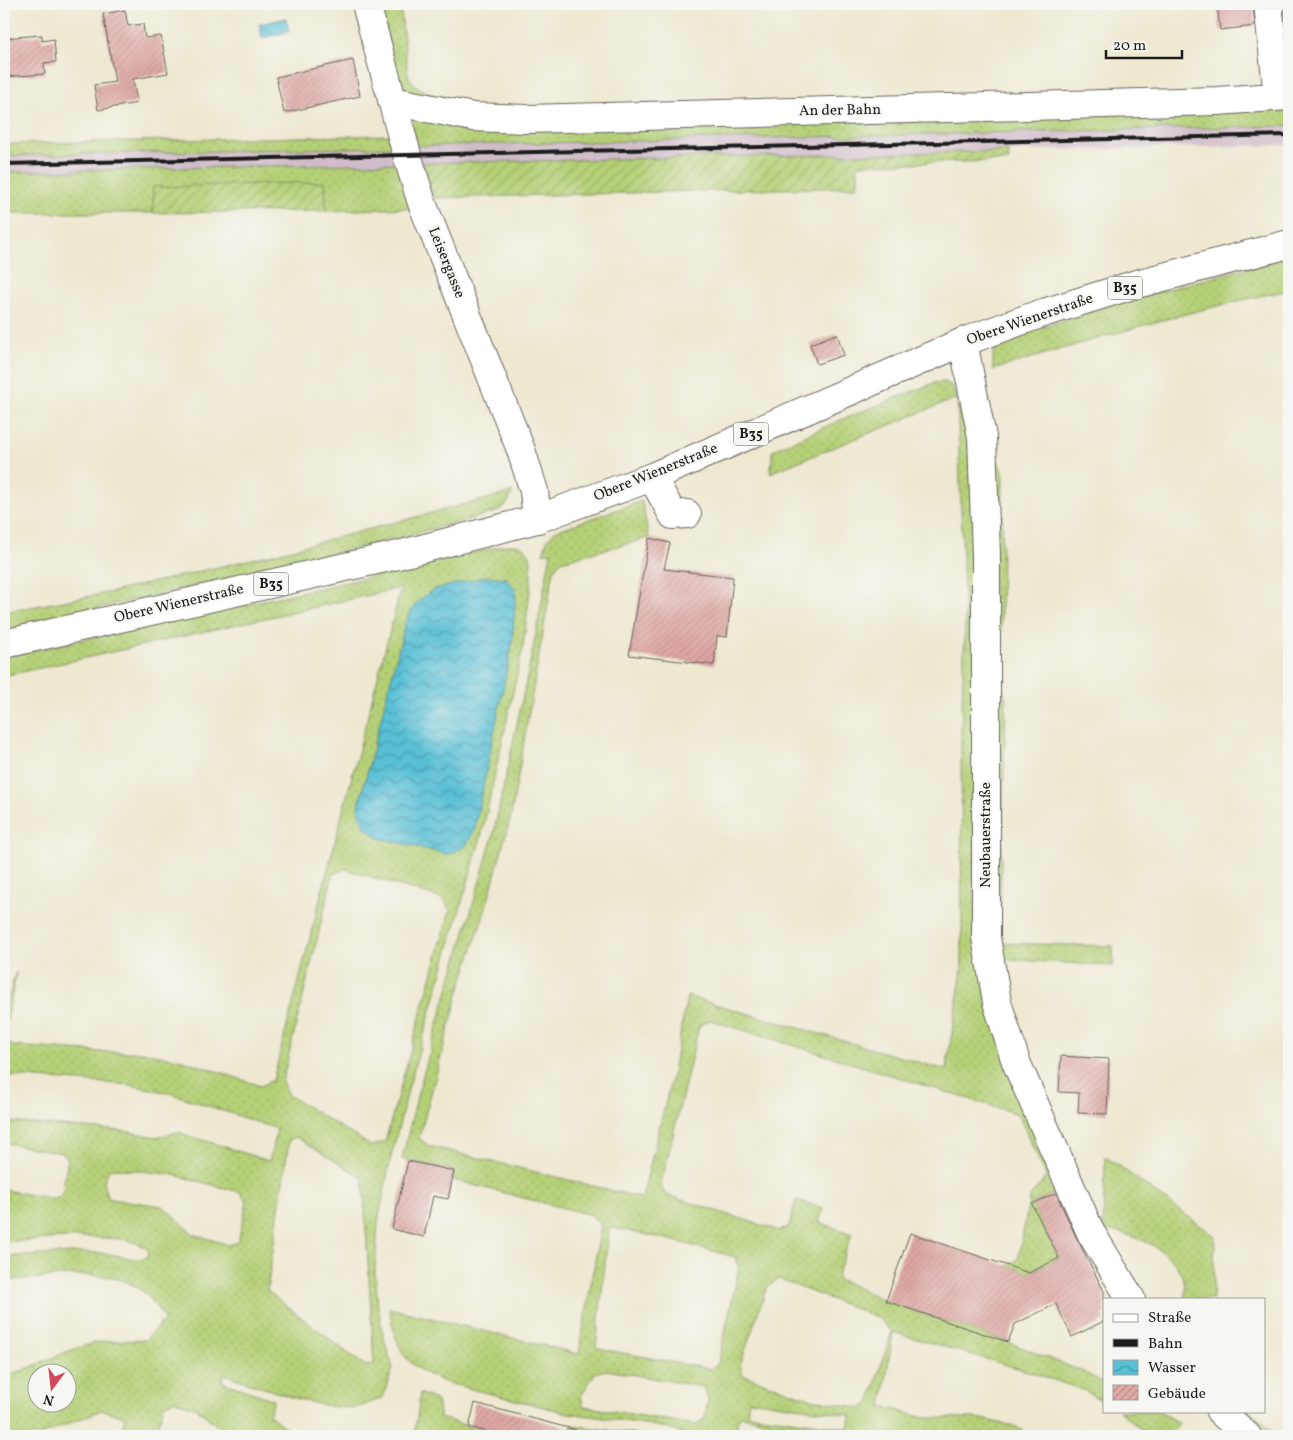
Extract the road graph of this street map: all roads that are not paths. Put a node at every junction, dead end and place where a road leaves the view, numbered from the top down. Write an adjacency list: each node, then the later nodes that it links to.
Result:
1 (366, 4): 4 (street, Leisergasse)
2 (1268, 4): 3 (street)
3 (1284, 96): 4 (street, An der Bahn)
4 (392, 101): 9 (street, Leisergasse)
5 (1289, 244): 6 (street, Obere Wienerstraße / B35)
6 (963, 342): 7 (street, Obere Wienerstraße / B35); 11 (street, Neubauerstraße)
7 (652, 477): 8 (street); 9 (street, Obere Wienerstraße / B35)
8 (687, 514)
9 (537, 519): 10 (street, Obere Wienerstraße / B35)
10 (4, 644)
11 (1131, 1298)
12 (1221, 1412): 13 (street)
13 (1246, 1436)

